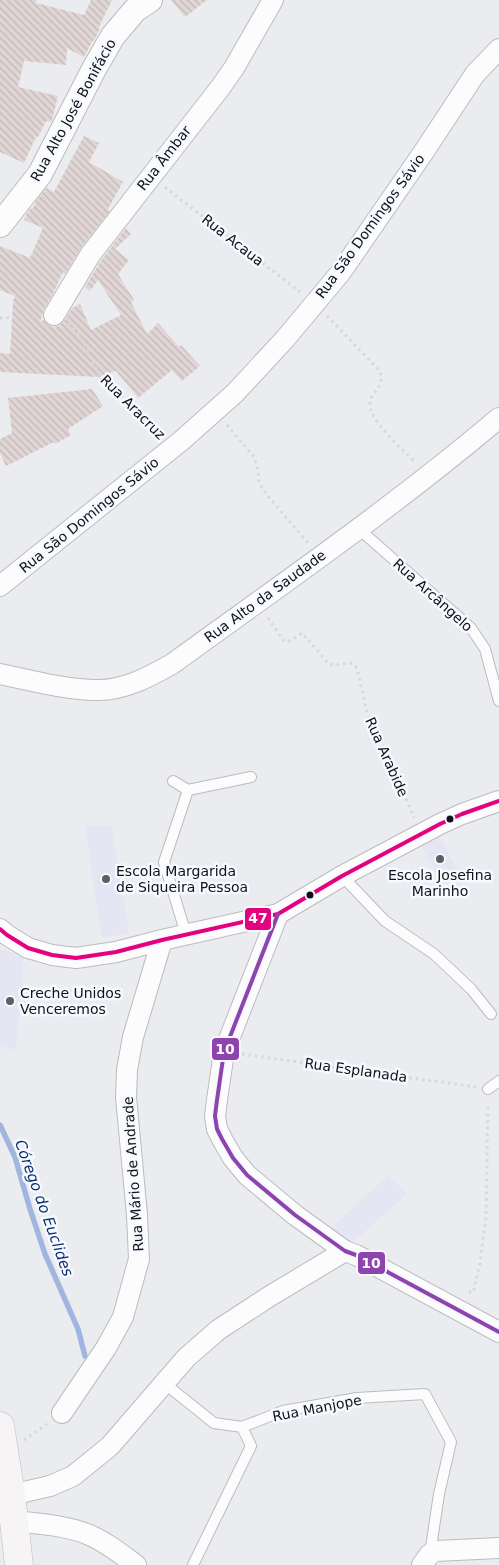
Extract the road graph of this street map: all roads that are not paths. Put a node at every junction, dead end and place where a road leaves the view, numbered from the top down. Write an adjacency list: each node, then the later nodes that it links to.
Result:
1 (150, 0): 4 (street, Rua Alto José Bonifácio)
2 (273, 0): 5 (street, Rua Âmbar)
3 (499, 50): 8 (street, Rua São Domingos Sávio)
4 (0, 225)
5 (54, 315)
6 (499, 418): 7 (street, Rua Alto da Saudade)
7 (359, 529): 9 (street, Rua Alto da Saudade); 10 (lane, Rua Arcângelo)
8 (0, 586)
9 (0, 674)
10 (499, 701)
11 (251, 776): 13 (lane)
12 (173, 781): 13 (lane)
13 (188, 790): 18 (lane)
14 (499, 801): 15 (street)
15 (342, 876): 16 (street); 20 (lane)
16 (278, 914): 18 (street); 23 (street)
17 (0, 929): 19 (street)
18 (186, 934): 19 (street)
19 (162, 940): 26 (street, Rua Mário de Andrade)
20 (491, 1014)
21 (499, 1081): 22 (lane)
22 (488, 1089)
23 (345, 1251): 24 (street); 25 (street)
24 (499, 1332)
25 (164, 1383): 28 (lane, Rua Manjope); 29 (street)
26 (62, 1413)
27 (0, 1426): 29 (main road)
28 (242, 1427): 31 (lane, Rua Manjope); 34 (lane)
29 (13, 1508): 32 (main road); 33 (street)
30 (499, 1548): 31 (street)
31 (430, 1557)
32 (19, 1565)
33 (136, 1565)
34 (193, 1565)

